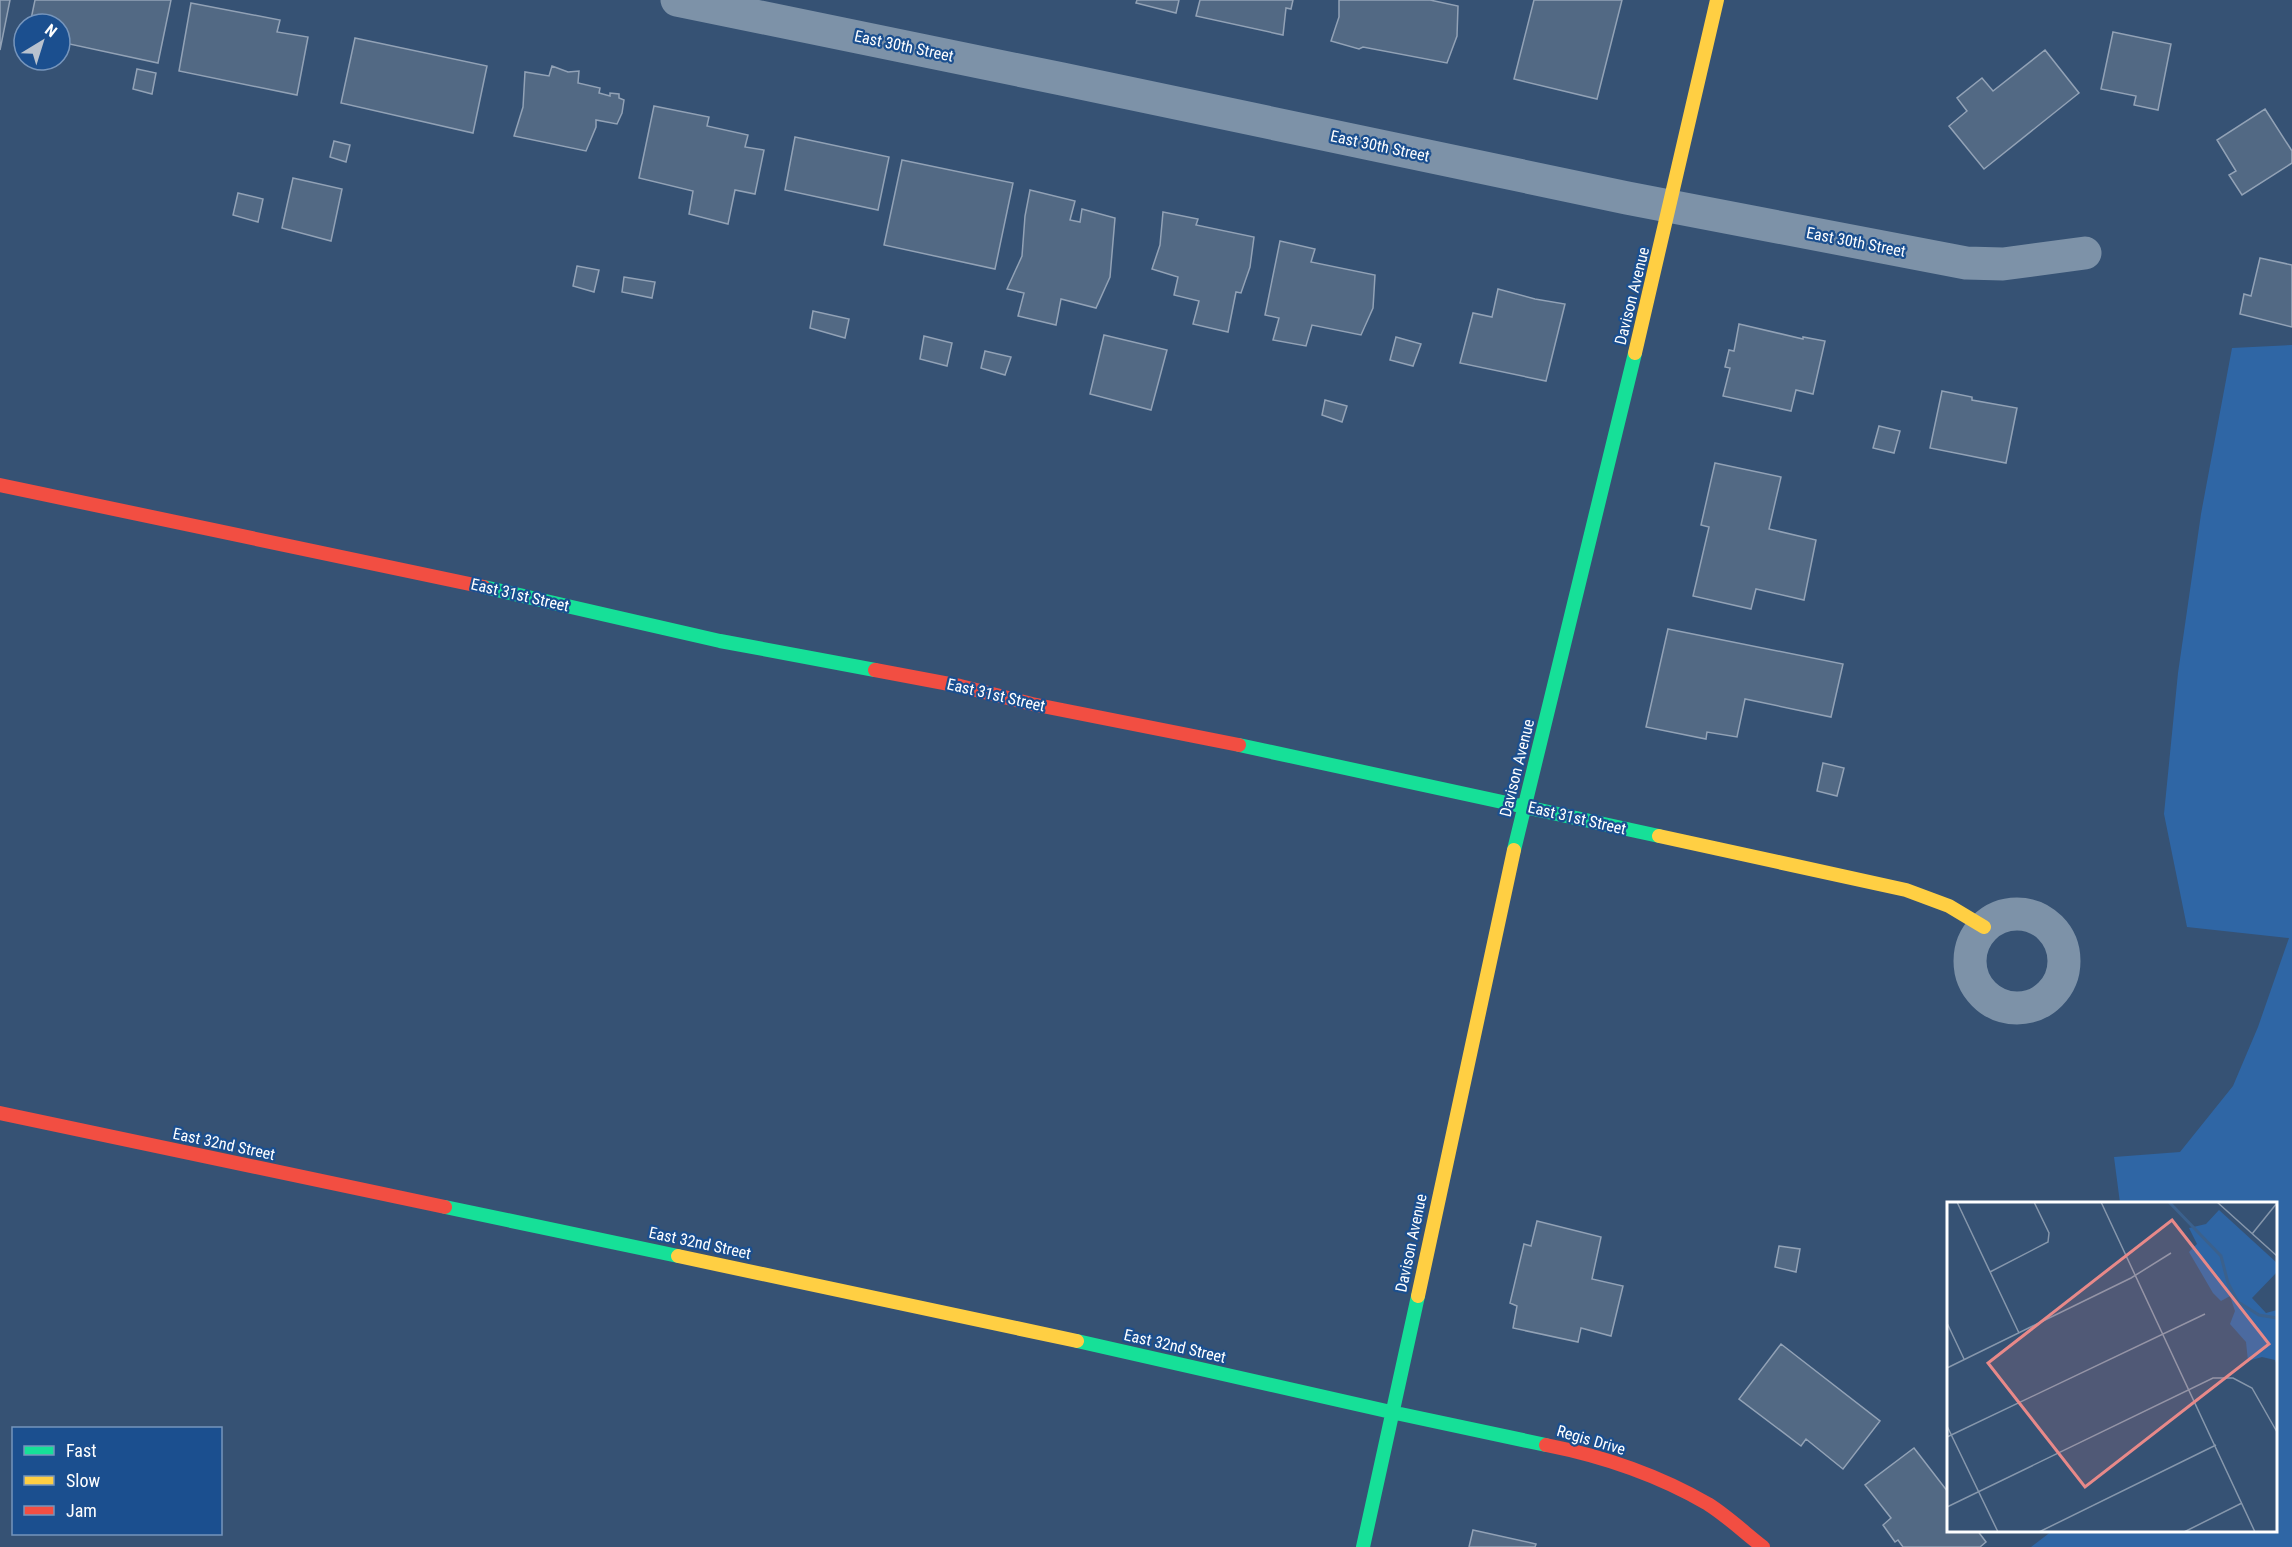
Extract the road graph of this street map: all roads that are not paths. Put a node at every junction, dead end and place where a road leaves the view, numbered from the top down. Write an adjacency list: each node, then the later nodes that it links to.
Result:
1 (677, 0): 3 (street, East 30th Street)
2 (1717, 0): 3 (street, Davison Avenue)
3 (1671, 206): 4 (street, East 30th Street); 6 (street, Davison Avenue)
4 (2085, 253)
5 (0, 485): 6 (street, East 31st Street)
6 (1524, 806): 7 (street, East 31st Street); 9 (street, Davison Avenue)
7 (1984, 927)
8 (0, 1113): 9 (street, East 32nd Street)
9 (1391, 1412): 10 (street, Davison Avenue); 11 (street, Regis Drive)
10 (1363, 1547)
11 (1763, 1547)

